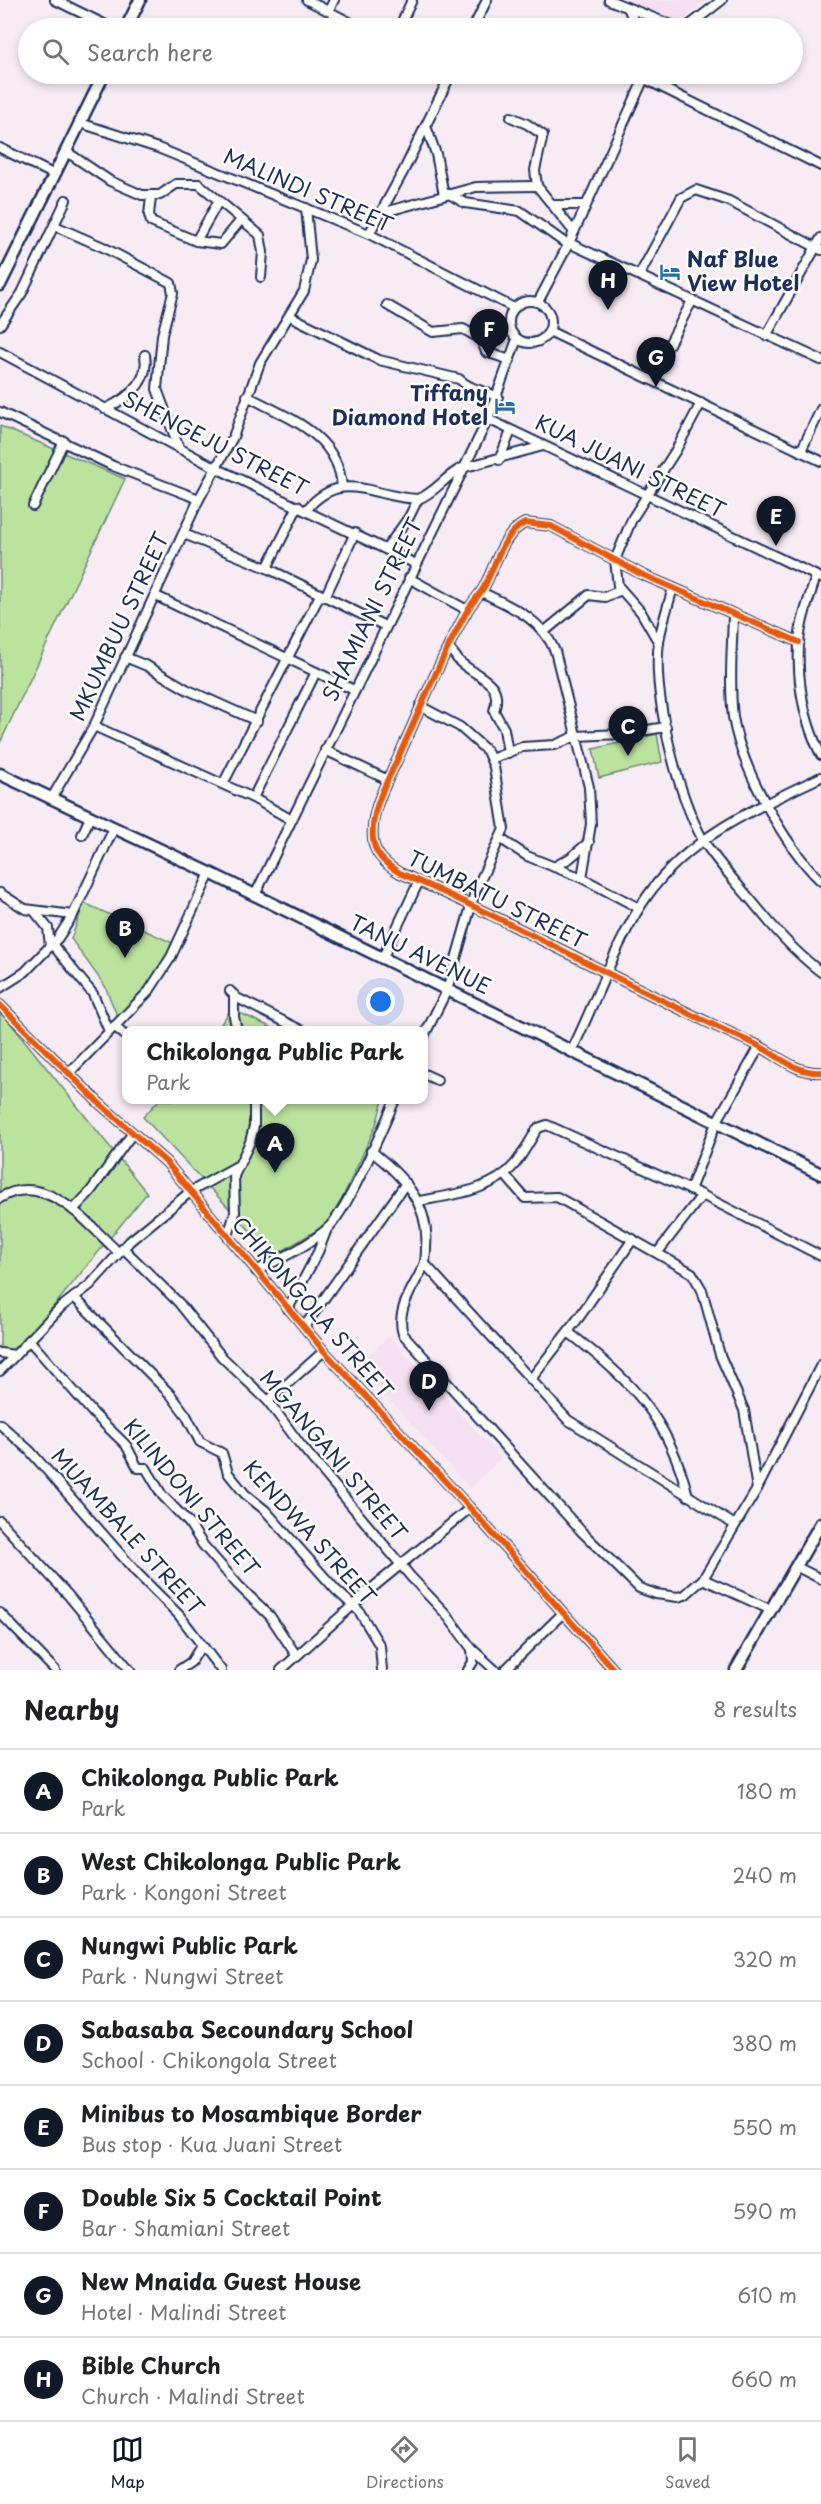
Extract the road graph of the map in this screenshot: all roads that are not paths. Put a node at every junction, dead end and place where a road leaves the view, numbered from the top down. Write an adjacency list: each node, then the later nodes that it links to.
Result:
1 (55, 0): 11 (street)
2 (140, 0): 12 (street)
3 (307, 0): 9 (street)
4 (334, 0): 9 (street)
5 (412, 0): 14 (street)
6 (487, 0): 15 (street)
7 (609, 0): 10 (street)
8 (722, 0): 18 (street)
9 (329, 10): 13 (street)
10 (629, 10): 16 (street); 17 (street)
11 (92, 18)
12 (131, 18)
13 (343, 18)
14 (404, 18)
15 (478, 18)
16 (633, 18)
17 (651, 18)
18 (699, 18)
19 (99, 84): 24 (street)
20 (445, 84): 25 (street)
21 (640, 84): 36 (street)
22 (662, 84): 28 (street)
23 (511, 117): 30 (street)
24 (80, 123): 27 (street); 37 (street, MALINDI STREET)
25 (426, 126): 31 (street); 38 (street)
26 (0, 148): 29 (street)
27 (67, 152): 29 (street); 32 (street)
28 (821, 166)
29 (55, 175): 49 (street)
30 (537, 186): 31 (street); 35 (street)
31 (446, 194): 38 (street); 45 (street)
32 (151, 197): 34 (street); 44 (street)
33 (66, 200): 40 (street)
34 (218, 202): 39 (street); 44 (street)
35 (555, 206): 36 (street); 41 (street)
36 (586, 206): 41 (street)
37 (306, 208): 42 (street, MALINDI STREET); 54 (street, MKUMBUU STREET)
38 (381, 213): 42 (street)
39 (241, 220): 44 (street); 48 (street)
40 (55, 226): 55 (street); 74 (street)
41 (574, 232): 45 (street)
42 (369, 234): 53 (street, MALINDI STREET)
43 (821, 237): 46 (street)
44 (196, 241)
45 (569, 244): 47 (street); 51 (street)
46 (818, 248): 47 (street); 57 (street)
47 (640, 274): 50 (street)
48 (261, 277)
49 (0, 285)
50 (692, 301): 57 (street); 63 (street)
51 (538, 302): 53 (street); 56 (street)
52 (387, 305): 61 (street)
53 (514, 308): 58 (street)
54 (290, 316): 64 (street, MKUMBUU STREET); 65 (street)
55 (0, 325)
56 (549, 331): 58 (street); 63 (street)
57 (766, 336): 62 (street)
58 (517, 339): 61 (street, SHAMIANI STREET)
59 (0, 352): 67 (street, SHENGEJU STREET)
60 (145, 355): 67 (street)
61 (510, 360): 65 (street, SHAMIANI STREET)
62 (821, 360)
63 (651, 378): 66 (street)
64 (247, 396): 78 (street, MKUMBUU STREET); 80 (street)
65 (498, 398): 70 (street, SHAMIANI STREET)
66 (701, 403): 75 (street); 81 (street)
67 (105, 409): 74 (street, SHENGEJU STREET)
68 (821, 409): 75 (street)
69 (0, 412): 72 (street)
70 (488, 419): 71 (street, KUA JUANI STREET); 79 (street, SHAMIANI STREET)
71 (512, 431): 73 (street, KUA JUANI STREET); 76 (street)
72 (64, 441): 82 (street); 84 (street)
73 (543, 446): 76 (street); 81 (street, KUA JUANI STREET)
74 (179, 449): 78 (street, SHENGEJU STREET)
75 (801, 451): 77 (street)
76 (499, 460): 79 (street)
77 (821, 461)
78 (214, 467): 82 (street, MKUMBUU STREET); 85 (street, SHENGEJU STREET)
79 (462, 468): 83 (street); 91 (street, SHAMIANI STREET)
80 (342, 487): 83 (street); 86 (street)
81 (647, 495): 90 (street); 93 (street, KUA JUANI STREET)
82 (199, 499): 88 (street, MKUMBUU STREET)
83 (418, 499): 89 (street)
84 (33, 506)
85 (298, 506): 86 (street, SHENGEJU STREET); 92 (street)
86 (306, 510): 87 (street, SHENGEJU STREET)
87 (355, 533): 89 (street, SHENGEJU STREET); 99 (street)
88 (184, 534): 92 (street); 98 (street, MKUMBUU STREET)
89 (386, 549): 91 (street, SHENGEJU STREET)
90 (615, 560): 95 (street, TUMBATU STREET); 96 (street); 97 (street, TUMBATU STREET)
91 (416, 564): 94 (street, SHAMIANI STREET)
92 (267, 568): 99 (street)
93 (818, 577): 104 (street)
94 (409, 579): 100 (street); 102 (street, SHAMIANI STREET)
95 (673, 588): 101 (street, TUMBATU STREET); 105 (street)
96 (621, 590): 103 (street); 105 (street)
97 (481, 592): 100 (street, TUMBATU STREET); 103 (street)
98 (156, 596): 107 (street, MKUMBUU STREET); 108 (street)
99 (323, 596): 102 (street); 108 (street)
100 (467, 610): 106 (street, TUMBATU STREET)
101 (733, 616): 104 (street, TUMBATU STREET); 126 (street)
102 (385, 626): 110 (street, SHAMIANI STREET)
103 (545, 631): 115 (street)
104 (799, 642): 118 (street)
105 (659, 643): 114 (street)
106 (448, 648): 111 (street, TUMBATU STREET); 117 (street)
107 (125, 657): 112 (street); 113 (street, MKUMBUU STREET)
108 (287, 660): 109 (street); 112 (street)
109 (316, 672): 110 (street); 124 (street)
110 (354, 690): 116 (street, SHAMIANI STREET)
111 (420, 706): 119 (street); 122 (street, TUMBATU STREET)
112 (257, 721): 123 (street)
113 (94, 726): 123 (street); 125 (street, MKUMBUU STREET)
114 (666, 727): 115 (street); 132 (street)
115 (576, 736): 117 (street); 133 (street)
116 (325, 750): 122 (street); 128 (street, SHAMIANI STREET)
117 (507, 753): 119 (street)
118 (821, 756)
119 (491, 759): 131 (street)
120 (0, 774): 125 (street, TANU AVENUE)
121 (821, 777): 126 (street)
122 (386, 779): 137 (street, TUMBATU STREET)
123 (223, 784): 124 (street)
124 (253, 798): 128 (street)
125 (51, 799): 127 (street, TANU AVENUE)
126 (765, 804): 132 (street); 138 (street)
127 (90, 817): 129 (street, TANU AVENUE); 130 (street)
128 (290, 819): 140 (street, SHAMIANI STREET)
129 (114, 828): 135 (street, TANU AVENUE); 144 (street)
130 (82, 835)
131 (501, 839): 134 (street); 141 (street)
132 (704, 840): 142 (street); 148 (street)
133 (589, 842): 134 (street); 136 (street)
134 (554, 867): 136 (street)
135 (210, 873): 140 (street, TANU AVENUE); 155 (street)
136 (582, 878): 142 (street)
137 (418, 881): 141 (street, TUMBATU STREET); 146 (street)
138 (821, 881)
139 (0, 893): 143 (street)
140 (255, 895): 146 (street, TANU AVENUE)
141 (470, 907): 147 (street, TUMBATU STREET); 150 (street)
142 (639, 908): 147 (street)
143 (32, 910): 144 (street); 145 (street)
144 (73, 915): 145 (street)
145 (51, 945): 149 (street); 155 (street)
146 (382, 959): 150 (street, TANU AVENUE)
147 (609, 972): 157 (street, TUMBATU STREET); 158 (street)
148 (821, 972)
149 (0, 988)
150 (447, 990): 154 (street); 158 (street, TANU AVENUE)
151 (0, 1005): 160 (street, CHIKONGOLA STREET)
152 (236, 1026): 153 (street)
153 (294, 1026)
154 (428, 1026)
155 (112, 1028): 156 (street); 160 (street)
156 (122, 1034)
157 (760, 1046): 159 (street, TUMBATU STREET); 165 (street)
158 (572, 1052): 165 (street, TANU AVENUE)
159 (821, 1072)
160 (69, 1073): 166 (street, CHIKONGOLA STREET)
161 (428, 1076): 162 (street)
162 (437, 1080)
163 (254, 1104): 168 (street)
164 (393, 1104): 167 (street)
165 (716, 1123): 169 (street, TANU AVENUE); 172 (street)
166 (132, 1134): 173 (street, CHIKONGOLA STREET); 177 (street)
167 (371, 1151): 171 (street); 178 (street)
168 (237, 1166): 173 (street); 179 (street)
169 (821, 1174)
170 (506, 1175): 172 (street); 176 (street); 180 (street)
171 (406, 1183): 176 (street); 188 (street)
172 (690, 1190): 174 (street)
173 (190, 1192): 179 (street, CHIKONGOLA STREET); 181 (street)
174 (702, 1195): 182 (street); 183 (street)
175 (0, 1198): 177 (street, MGANGANI STREET)
176 (419, 1201): 184 (street)
177 (73, 1210): 181 (street, MGANGANI STREET)
178 (327, 1229): 185 (street); 187 (street)
179 (228, 1236): 185 (street, CHIKONGOLA STREET)
180 (633, 1239): 182 (street); 189 (street)
181 (120, 1250): 186 (street); 197 (street, MGANGANI STREET)
182 (658, 1252): 199 (street)
183 (821, 1256)
184 (425, 1264): 196 (street); 207 (street)
185 (256, 1271): 187 (street, CHIKONGOLA STREET)
186 (74, 1297): 190 (street); 209 (street, KENDWA STREET)
187 (288, 1309): 188 (street, CHIKONGOLA STREET)
188 (304, 1327): 191 (street, CHIKONGOLA STREET)
189 (568, 1332): 196 (street); 200 (street)
190 (29, 1340): 193 (street); 215 (street, KILINDONI STREET)
191 (324, 1351): 197 (street); 201 (street, CHIKONGOLA STREET)
192 (0, 1353): 193 (street)
193 (15, 1355): 195 (street)
194 (821, 1365): 199 (street)
195 (0, 1371)
196 (531, 1379): 200 (street)
197 (268, 1401): 205 (street, MGANGANI STREET)
198 (0, 1424): 213 (street, MUAMBALE STREET)
199 (757, 1489): 204 (street)
200 (688, 1496): 204 (street)
201 (470, 1508): 205 (street); 212 (street, CHIKONGOLA STREET)
202 (0, 1521): 219 (street)
203 (821, 1523): 206 (street)
204 (735, 1526): 207 (street)
205 (401, 1564): 209 (street); 214 (street, MGANGANI STREET)
206 (797, 1567): 208 (street); 210 (street)
207 (703, 1579): 210 (street)
208 (821, 1579)
209 (352, 1606): 215 (street); 223 (street, KENDWA STREET)
210 (769, 1610): 228 (street)
211 (0, 1613): 218 (street)
212 (562, 1614): 226 (street); 227 (street, CHIKONGOLA STREET)
213 (201, 1647): 216 (street, MUAMBALE STREET); 217 (street)
214 (472, 1649): 224 (street); 225 (street, MGANGANI STREET)
215 (296, 1655): 222 (street)
216 (213, 1661): 217 (street); 221 (street, MUAMBALE STREET)
217 (192, 1662): 220 (street)
218 (55, 1670)
219 (130, 1670)
220 (179, 1670)
221 (221, 1670)
222 (281, 1670)
223 (382, 1670)
224 (468, 1670)
225 (495, 1670)
226 (505, 1670)
227 (614, 1670)
228 (736, 1670)

